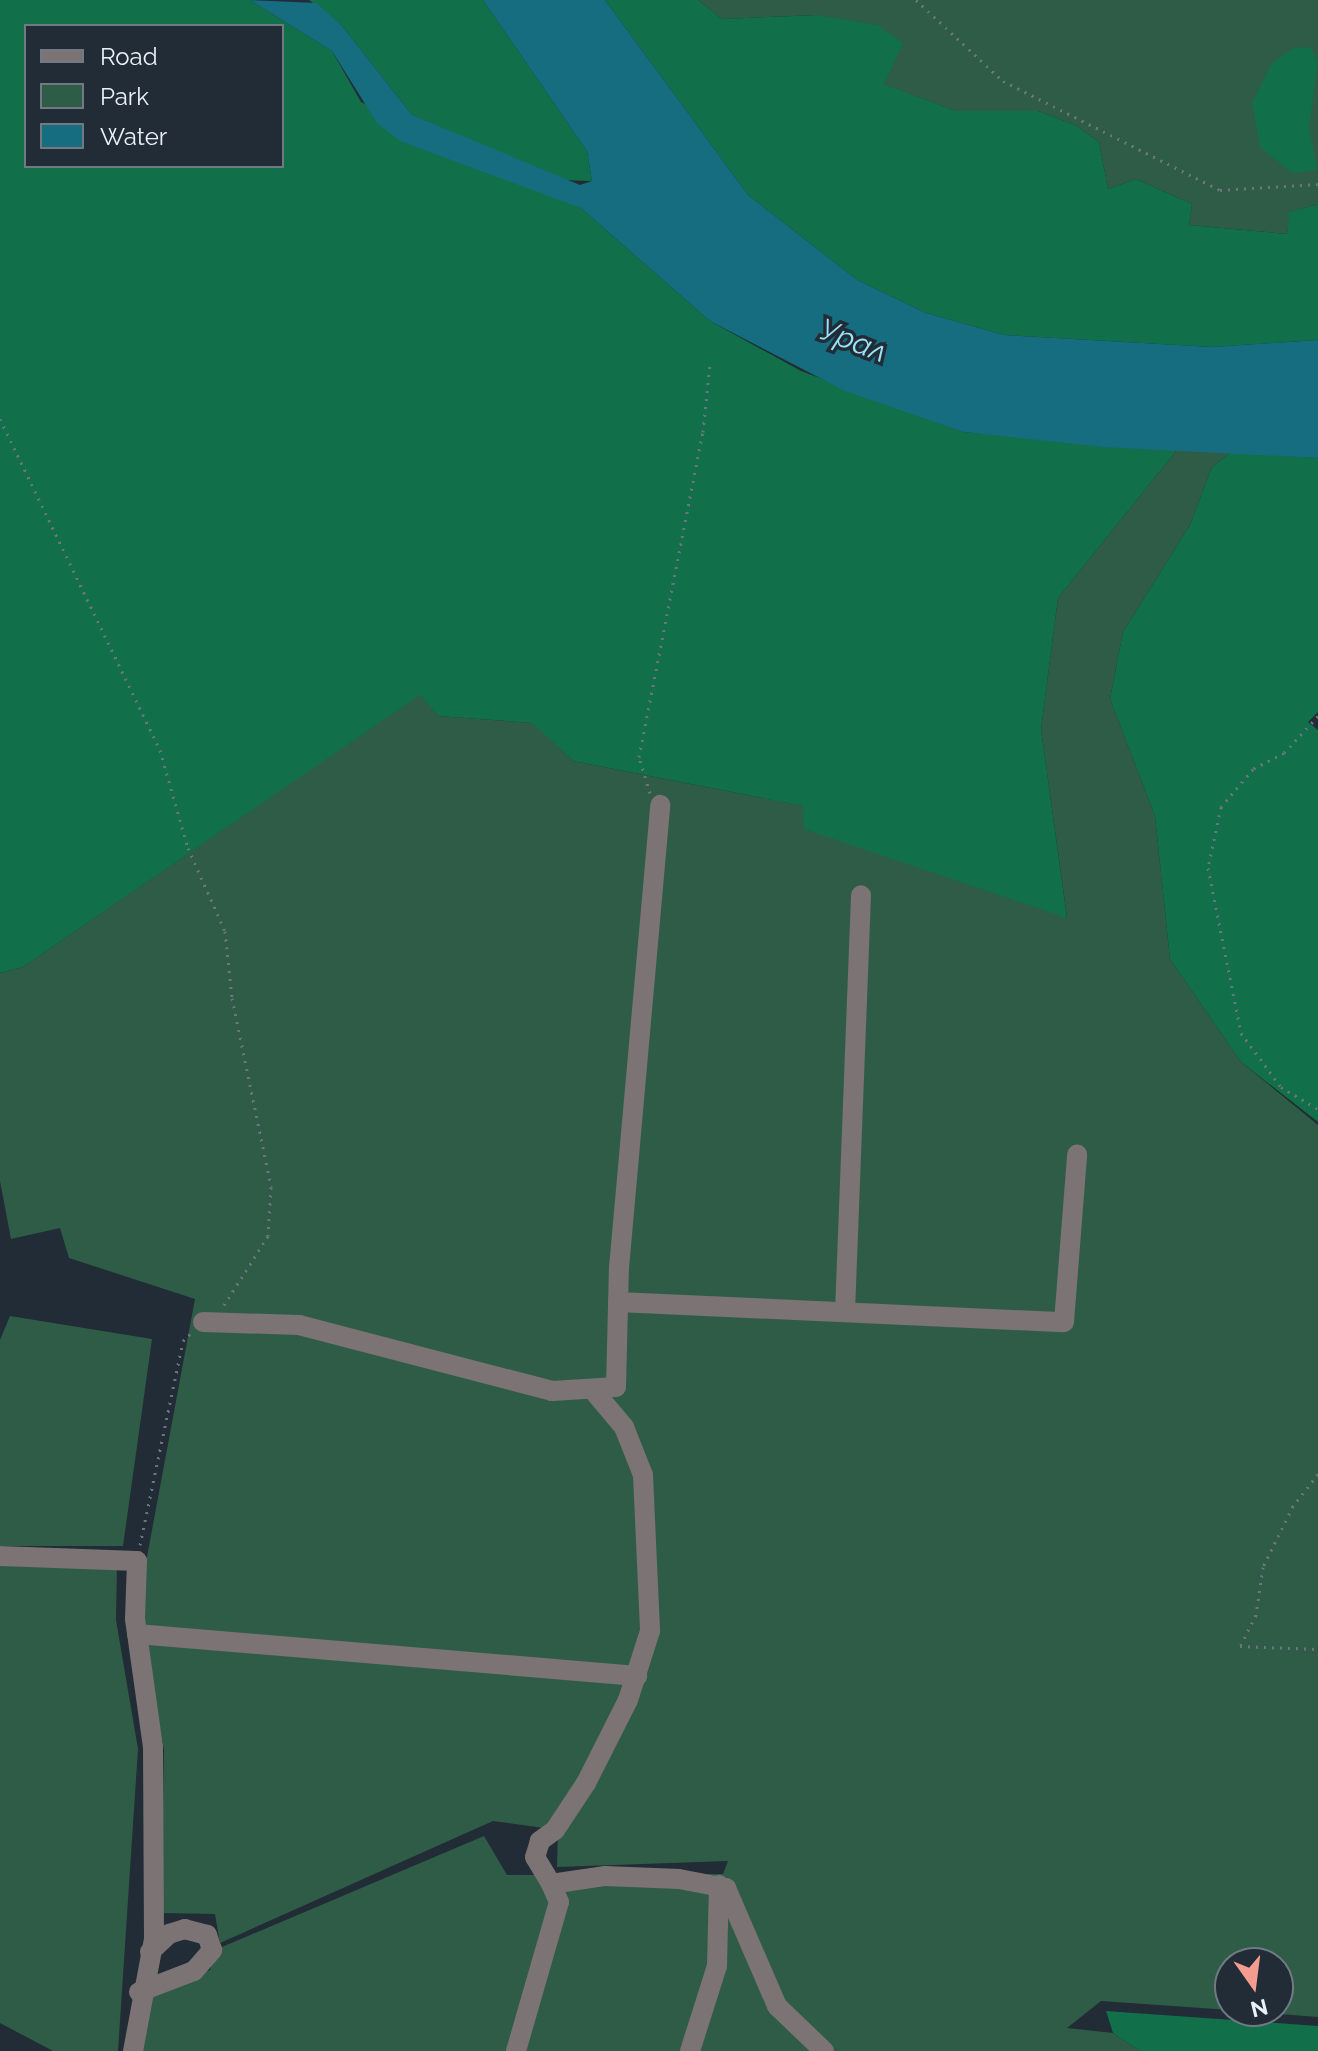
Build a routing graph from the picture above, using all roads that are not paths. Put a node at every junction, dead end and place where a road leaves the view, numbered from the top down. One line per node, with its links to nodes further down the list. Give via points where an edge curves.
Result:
1 (660, 805): 4 (street)
2 (861, 895): 5 (street)
3 (1077, 1155): 5 (street, via 1064,1322)
4 (618, 1302): 5 (street); 7 (street, via 616,1387)
5 (845, 1312)
6 (203, 1322): 7 (street, via 299,1325 552,1391)
7 (592, 1389): 10 (street, via 624,1427 643,1475 653,1604)
8 (0, 1556): 9 (street, via 137,1561)
9 (137, 1634): 10 (street); 13 (street, via 153,1747)
10 (637, 1676): 11 (street, via 586,1783 555,1830 540,1841 535,1857)
11 (551, 1884): 12 (street, via 605,1876); 16 (street, via 559,1902)
12 (719, 1885): 17 (street, via 717,1966); 18 (street, via 726,1888 777,2006)
13 (150, 1952): 14 (street); 14 (street, via 169,1934 185,1929 207,1935 212,1950 194,1971)
14 (139, 1992): 15 (street)
15 (133, 2051)
16 (516, 2051)
17 (690, 2051)
18 (824, 2051)

